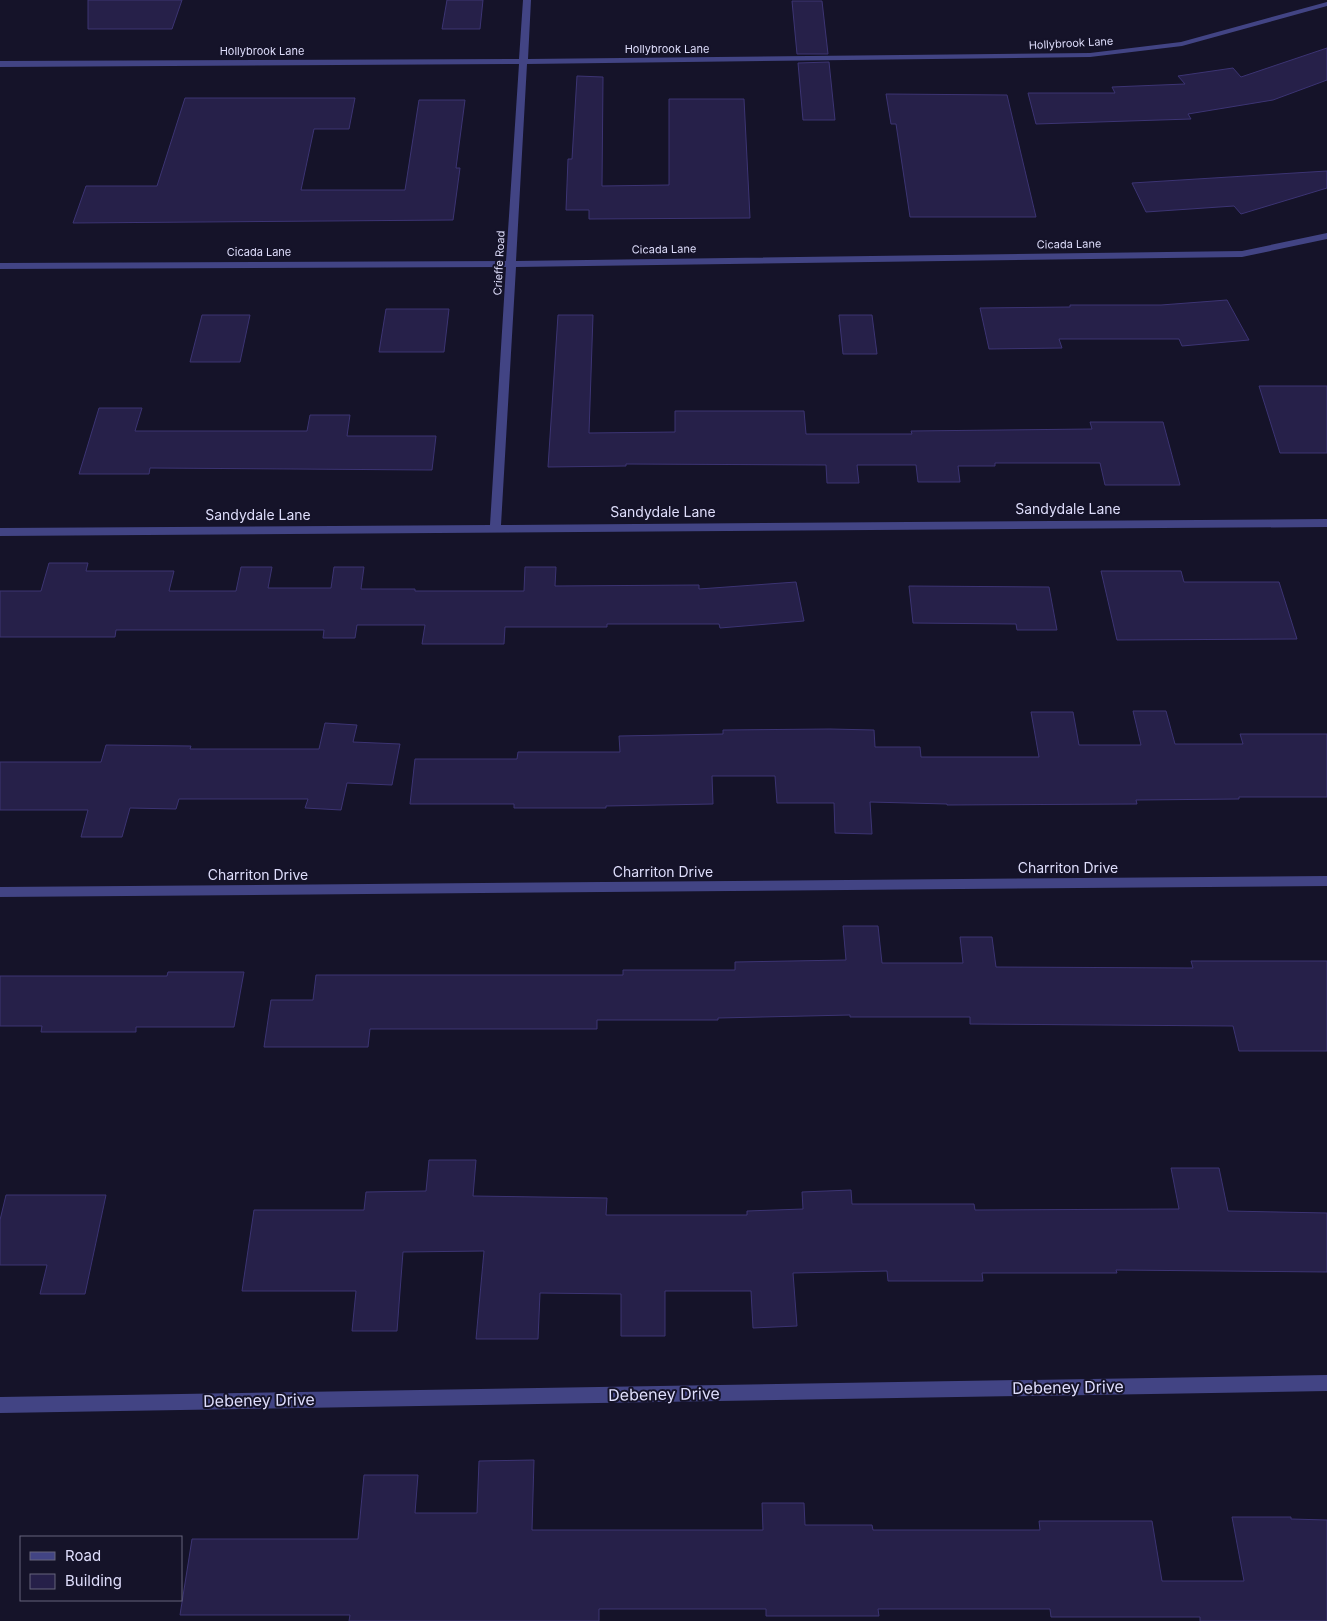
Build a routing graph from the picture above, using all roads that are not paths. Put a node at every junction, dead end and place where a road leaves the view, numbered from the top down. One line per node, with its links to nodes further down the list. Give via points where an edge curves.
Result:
1 (527, 0): 3 (street, Crieffe Road)
2 (1327, 4): 3 (street, Hollybrook Lane, via 1182,44 1090,56)
3 (523, 60): 4 (street, Hollybrook Lane); 6 (street, Crieffe Road)
4 (0, 64)
5 (1327, 236): 6 (street, Cicada Lane, via 1242,254)
6 (511, 264): 7 (street, Cicada Lane); 9 (street, Crieffe Road)
7 (0, 266)
8 (1327, 524): 9 (street, Sandydale Lane)
9 (495, 528): 10 (street, Sandydale Lane)
10 (0, 532)
11 (1327, 881): 12 (street, Charriton Drive)
12 (0, 892)
13 (1327, 1383): 14 (street, Debeney Drive)
14 (0, 1404)

